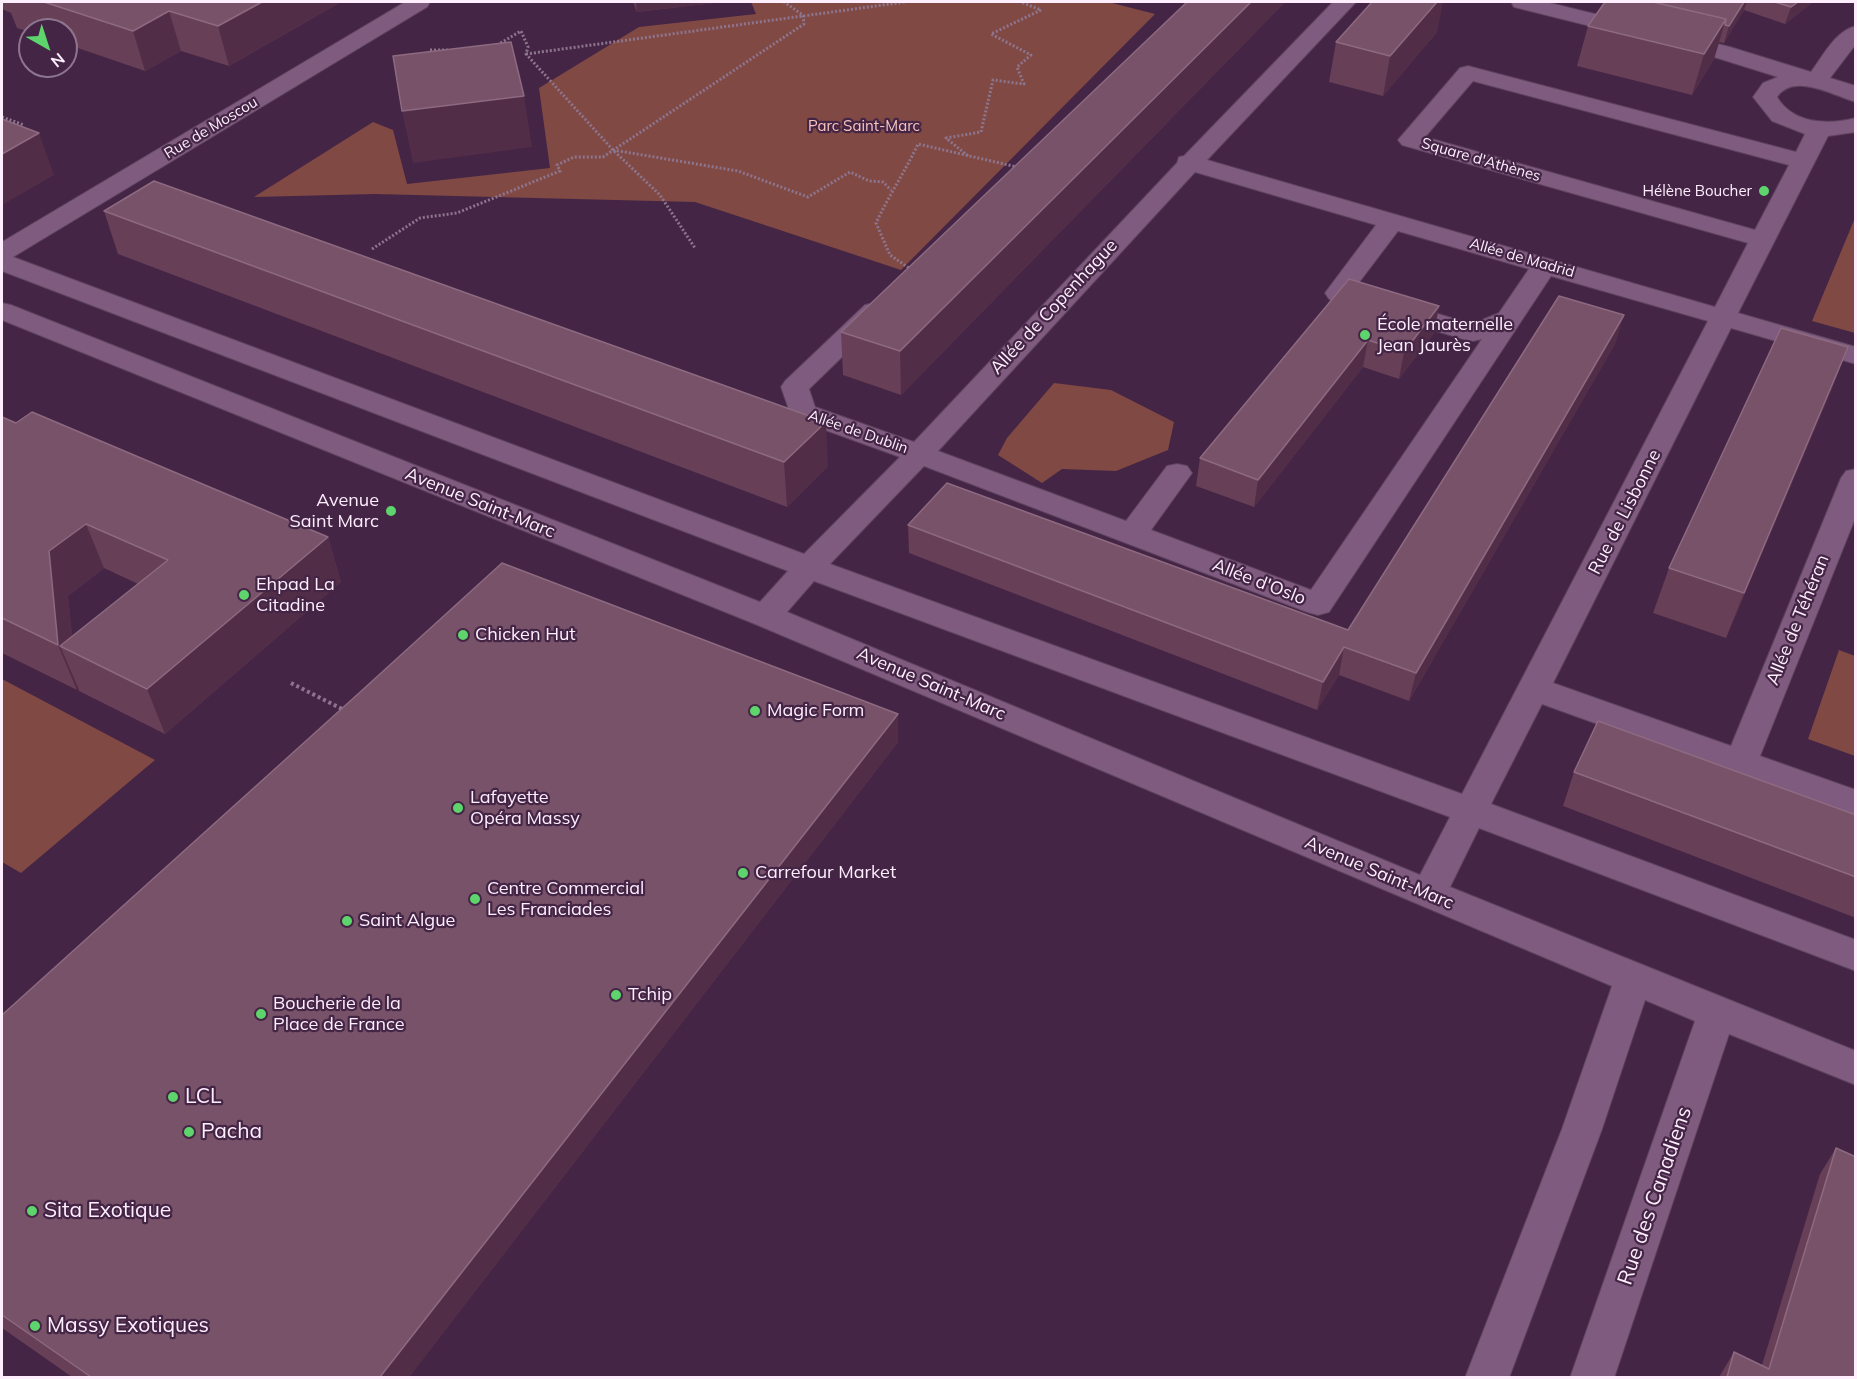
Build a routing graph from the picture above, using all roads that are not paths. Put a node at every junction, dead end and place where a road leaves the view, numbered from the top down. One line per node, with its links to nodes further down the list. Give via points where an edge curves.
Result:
1 (419, 2): 16 (street, Rue de Moscou)
2 (1345, 2): 13 (street, Allée de Copenhague)
3 (1524, 2): 5 (street)
4 (1856, 32): 6 (street)
5 (1722, 52): 6 (street); 7 (street)
6 (1816, 81): 7 (street, via 1786,82); 8 (street)
7 (1767, 90): 10 (street, via 1765,97 1776,113)
8 (1856, 95)
9 (1856, 125): 10 (street)
10 (1820, 128): 11 (street); 12 (street, Rue de Lisbonne)
11 (1856, 137)
12 (1803, 161): 15 (street, Rue de Lisbonne); 15 (street, Square d'Athènes, via 1468,73 1410,140)
13 (1188, 162): 14 (street, Allée de Madrid); 24 (street, Allée de Copenhague)
14 (1392, 220): 18 (street, Allée de Madrid); 22 (street, via 1338,293 1473,333)
15 (1764, 240): 21 (street, Rue de Lisbonne)
16 (2, 253)
17 (2, 262): 28 (street)
18 (1545, 265): 21 (street, Allée de Madrid); 22 (street, Allée d'Oslo)
19 (915, 272): 24 (street, Allée de Dublin, via 795,387 802,412)
20 (2, 311): 29 (street, Avenue Saint-Marc)
21 (1725, 317): 23 (street, Allée de Madrid); 30 (street, Rue de Lisbonne)
22 (1509, 318): 27 (street, Allée d'Oslo, via 1318,604)
23 (1856, 356)
24 (920, 454): 27 (street, Allée d'Oslo); 28 (street, Allée de Copenhague)
25 (1177, 473): 27 (street)
26 (1856, 478): 31 (street, Allée de Téhéran)
27 (1132, 534)
28 (810, 568): 29 (street, Allée de Copenhague); 33 (street)
29 (766, 616): 34 (street, Avenue Saint-Marc)
30 (1535, 689): 31 (street); 33 (street, Rue de Lisbonne)
31 (1741, 762): 32 (street)
32 (1856, 804)
33 (1472, 811): 34 (street, Rue de Lisbonne); 35 (street)
34 (1428, 894): 36 (street, Avenue Saint-Marc)
35 (1856, 956)
36 (1634, 979): 37 (street, Avenue Saint-Marc); 39 (street, via 1582,1129)
37 (1717, 1013): 38 (street, Avenue Saint-Marc); 40 (street, Rue des Canadiens)
38 (1856, 1069)
39 (1487, 1377)
40 (1592, 1377)

